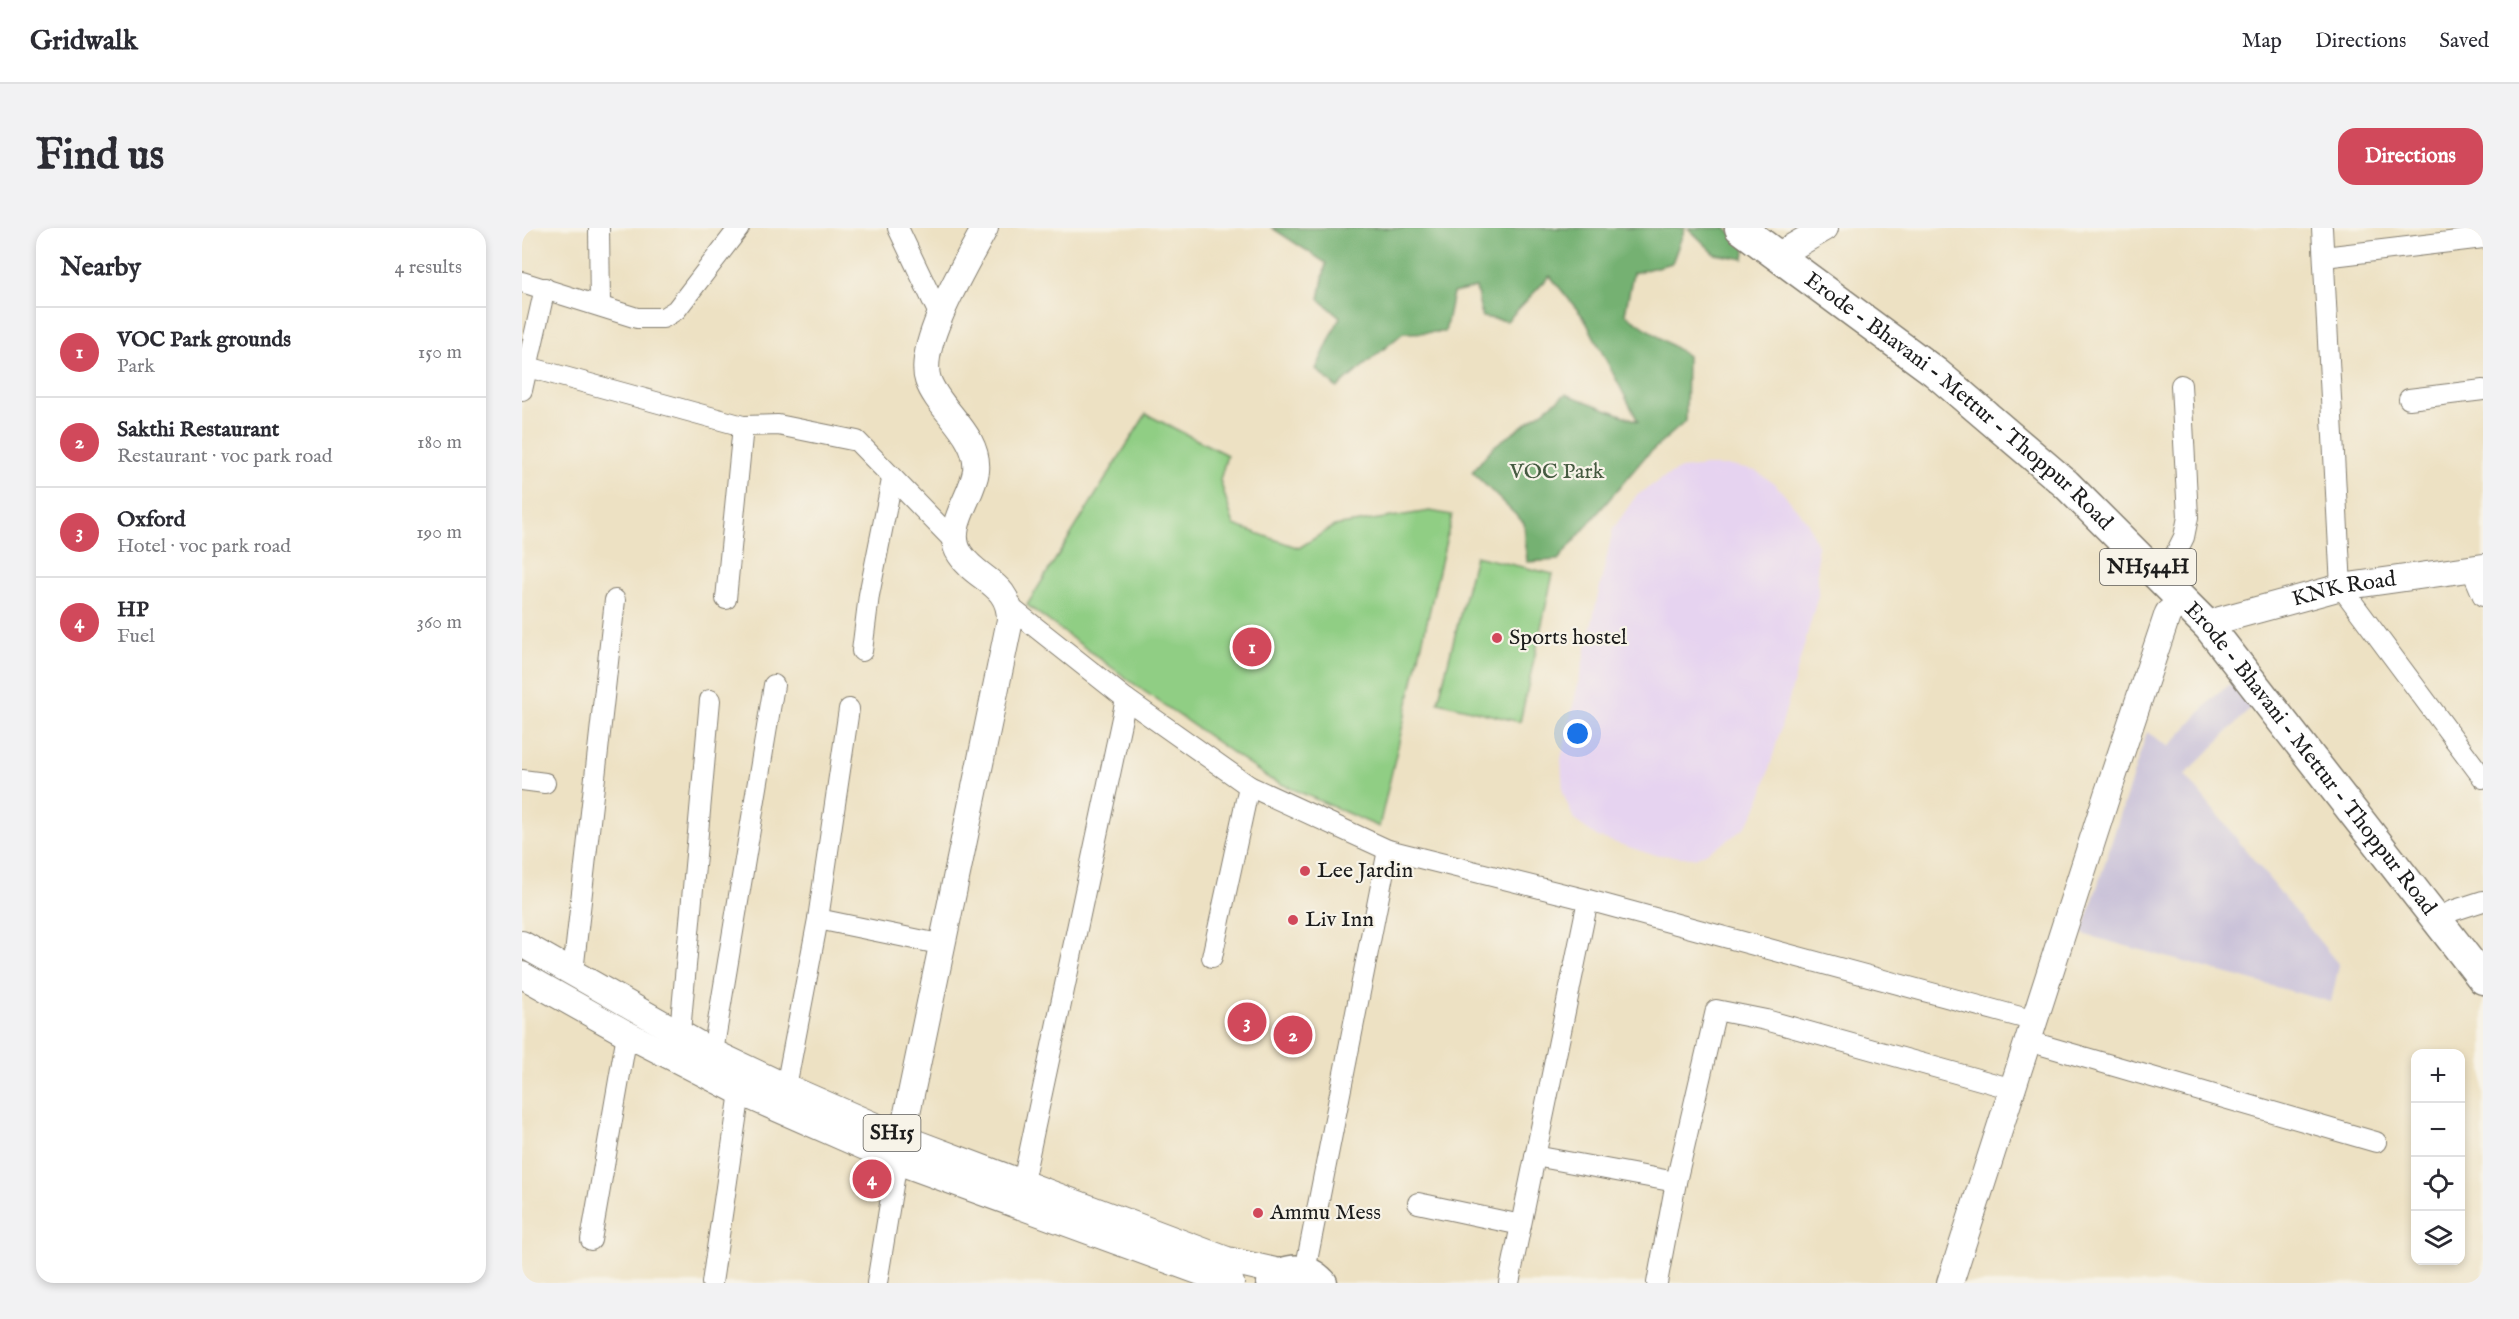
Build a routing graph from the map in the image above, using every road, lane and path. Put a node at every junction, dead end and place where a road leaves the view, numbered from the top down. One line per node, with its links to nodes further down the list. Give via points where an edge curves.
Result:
1 (599, 228): 14 (street)
2 (739, 228): 14 (street, via 676,310 663,318 637,318)
3 (898, 228): 15 (street)
4 (985, 228): 15 (main road)
5 (1740, 228): 10 (highway, Erode - Bhavani - Mettur - Thoppur Road / NH544H)
6 (1766, 228): 10 (highway, Erode - Bhavani - Mettur - Thoppur Road / NH544H)
7 (1825, 228): 10 (main road)
8 (2322, 228): 11 (street)
9 (2483, 238): 11 (street)
10 (1784, 251): 24 (highway, Erode - Bhavani - Mettur - Thoppur Road / NH544H, via 1942,363 2071,471); 30 (highway, Erode - Bhavani - Mettur - Thoppur Road / NH544H, via 2066,484)
11 (2324, 257): 26 (street)
12 (522, 282): 13 (street)
13 (545, 288): 14 (street); 16 (street)
14 (600, 305)
15 (940, 316): 23 (main road, via 927,355 928,380 971,442 976,471 957,522)
16 (528, 367): 18 (street); 21 (street)
17 (2181, 385): 24 (street, via 2188,517 2184,537)
18 (522, 390)
19 (2483, 390): 20 (street)
20 (2409, 399)
21 (743, 426): 22 (street, via 778,425 857,441); 28 (street)
22 (892, 480): 23 (street); 33 (street)
23 (956, 543): 31 (main road, via 960,554 1006,596)
24 (2169, 567): 32 (highway, Erode - Bhavani - Mettur - Thoppur Road / NH544H)
25 (2477, 567): 26 (main road, KNK Road); 27 (street)
26 (2341, 587): 32 (main road, KNK Road); 38 (street)
27 (2483, 596)
28 (726, 599)
29 (615, 600): 51 (street)
30 (2182, 602): 32 (highway, Erode - Bhavani - Mettur - Thoppur Road / NH544H); 54 (main road, via 2168,614)
31 (1010, 607): 35 (street); 48 (main road)
32 (2214, 624): 45 (highway, Erode - Bhavani - Mettur - Thoppur Road / NH544H)
33 (862, 651)
34 (774, 685): 57 (street)
35 (1126, 699): 41 (street); 64 (street)
36 (710, 700): 55 (street)
37 (849, 708): 46 (street)
38 (2483, 778)
39 (522, 780): 40 (street)
40 (545, 783)
41 (1249, 786): 42 (street); 50 (street)
42 (1388, 850): 43 (street); 69 (street)
43 (1588, 900): 54 (street); 63 (street)
44 (2483, 901): 45 (street)
45 (2445, 915): 49 (highway, Erode - Bhavani - Mettur - Thoppur Road / NH544H); 53 (highway, Erode - Bhavani - Mettur - Thoppur Road / NH544H)
46 (818, 919): 48 (street); 58 (street)
47 (522, 945): 51 (main road, SH15)
48 (944, 945): 62 (main road)
49 (2483, 953)
50 (1212, 957)
51 (573, 972): 55 (main road, SH15)
52 (522, 975): 56 (main road, SH15)
53 (2483, 979)
54 (2032, 1031): 59 (main road); 61 (street)
55 (680, 1032): 57 (main road, SH15)
56 (627, 1034): 57 (main road, SH15); 68 (street)
57 (711, 1064): 58 (main road, SH15); 60 (main road, SH15)
58 (786, 1087): 62 (main road, SH15)
59 (2013, 1089): 65 (street, via 1766,1020 1716,1010); 75 (main road)
60 (740, 1092): 62 (main road, SH15); 70 (street)
61 (2376, 1142)
62 (898, 1149): 64 (main road, SH15); 71 (street); 72 (main road, SH15)
63 (1535, 1156): 65 (street); 67 (street)
64 (1023, 1182): 69 (main road, SH15, via 1227,1260)
65 (1676, 1182): 74 (street)
66 (1418, 1203): 67 (street)
67 (1521, 1225): 73 (street)
68 (591, 1240)
69 (1305, 1279)
70 (712, 1283)
71 (877, 1283)
72 (1231, 1283)
73 (1509, 1283)
74 (1657, 1283)
75 (1950, 1283)

